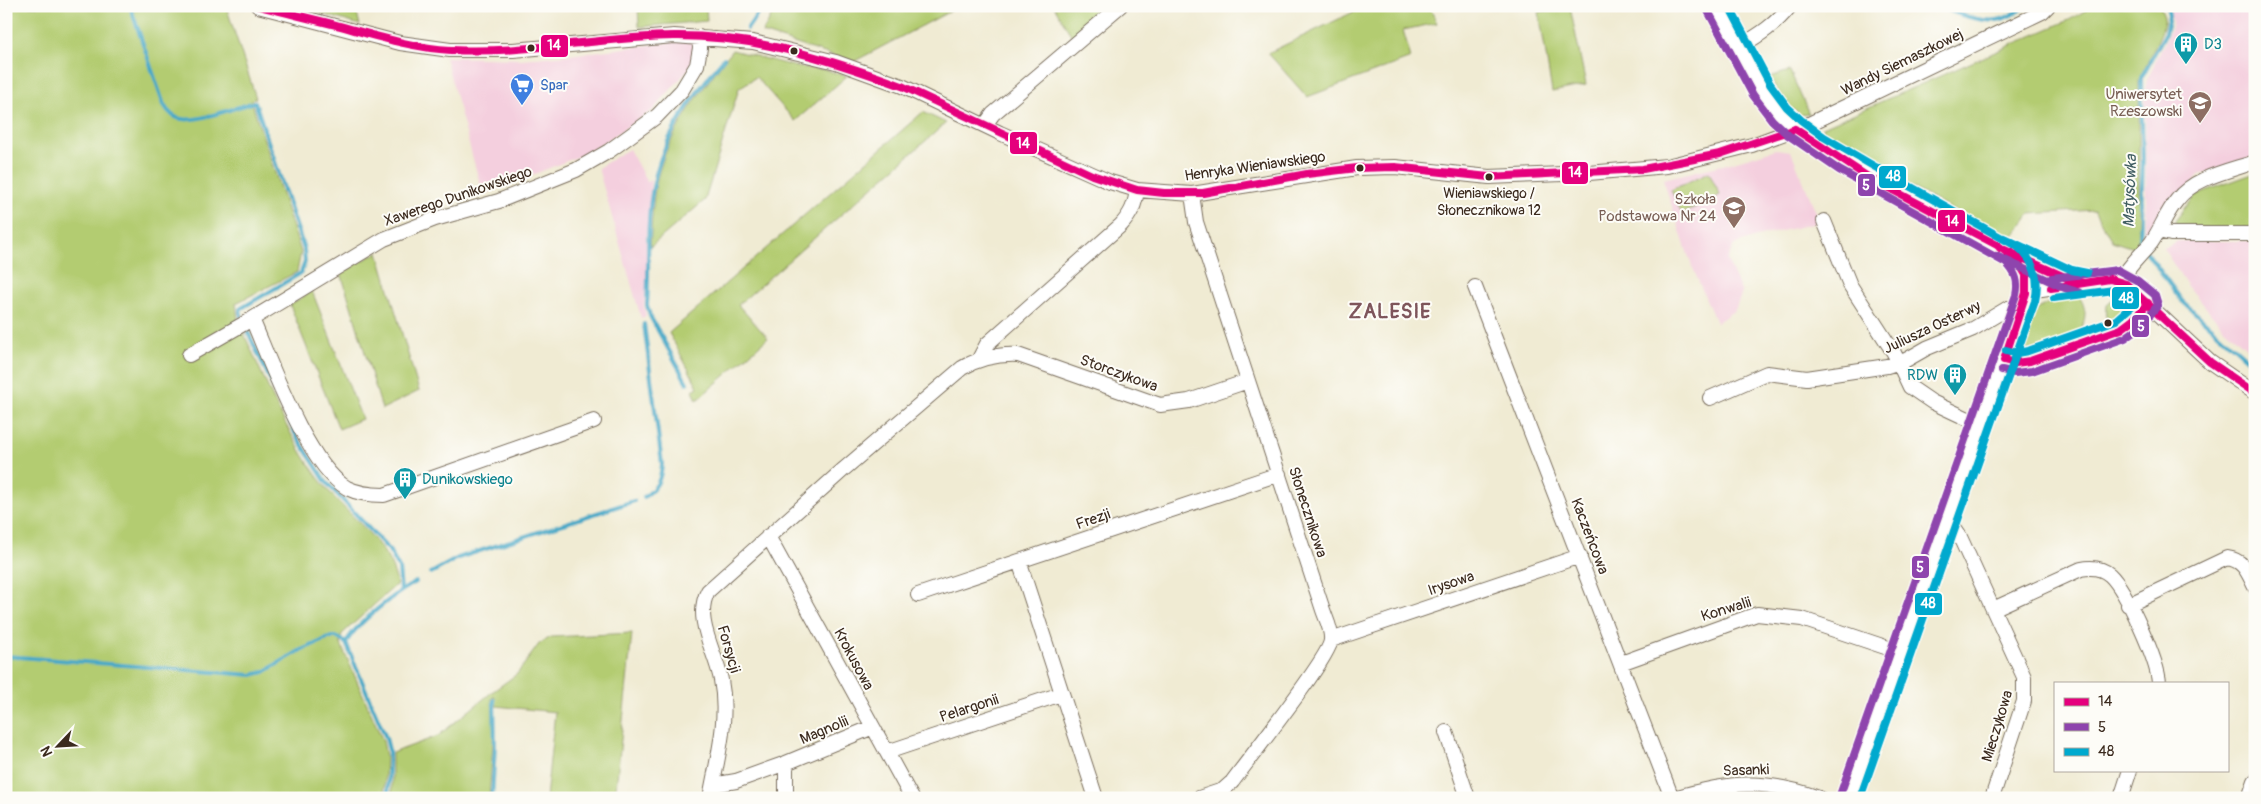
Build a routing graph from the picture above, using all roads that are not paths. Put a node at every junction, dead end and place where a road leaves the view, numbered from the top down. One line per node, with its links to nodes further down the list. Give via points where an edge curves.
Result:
1 (258, 6): 6 (street, Henryka Wieniawskiego, via 400,43 450,50 513,50 647,37)
2 (1120, 6): 8 (street, via 993,114)
3 (1717, 6): 7 (street)
4 (1790, 6): 7 (street, via 1764,32)
5 (2048, 6): 9 (street, Wandy Siemaszkowej, via 2042,12 1916,74)
6 (699, 37): 8 (street, Henryka Wieniawskiego, via 753,42 836,62 902,86); 22 (street, Xawerego Dunikowskiego, via 697,66 682,90 650,121 609,151 576,170 506,198 426,222 384,239)
7 (1740, 46): 9 (street, via 1773,106)
8 (985, 125): 11 (street, Henryka Wieniawskiego, via 1074,167)
9 (1795, 129): 12 (street, Henryka Wieniawskiego, via 1723,153 1643,169 1489,177 1395,167 1357,168); 16 (street, via 1815,144)
10 (2255, 162): 15 (street, via 2186,190 2165,216)
11 (1137, 190): 12 (street, Henryka Wieniawskiego); 24 (street, Storczykowa, via 1130,215 1121,225 986,344)
12 (1192, 194): 26 (street, Słonecznikowa, via 1196,222)
13 (1824, 221): 25 (street, via 1850,285)
14 (2255, 234): 15 (street)
15 (2155, 236): 17 (street)
16 (2012, 255): 18 (street); 20 (street, via 2026,273)
17 (2120, 282): 18 (street, via 2110,279); 27 (street, via 2132,289 2210,362)
18 (2084, 283): 20 (street)
19 (1475, 288): 34 (street, Kaczeńcowa)
20 (2028, 290): 21 (street)
21 (2022, 309): 25 (street, Juliusza Osterwy, via 2008,308); 30 (street)
22 (252, 319): 23 (street, Xawerego Dunikowskiego); 29 (street, via 304,435 335,479 357,492 384,495)
23 (189, 355)
24 (979, 359): 26 (street, Storczykowa, via 1008,354 1028,357 1160,405 1178,404); 33 (street, Storczykowa, via 962,368 924,399)
25 (1898, 363): 28 (street, Juliusza Osterwy, via 1819,378 1767,373); 30 (street, via 1917,394)
26 (1248, 381): 31 (street, Słonecznikowa)
27 (2255, 393)
28 (1710, 398)
29 (594, 422)
30 (1981, 425): 32 (street)
31 (1279, 474): 35 (street, Frezji); 40 (street, Słonecznikowa)
32 (1947, 522): 39 (street, Mieczykowa, via 1960,537); 41 (street)
33 (768, 536): 45 (street, Krokusowa); 51 (street, Forsycji, via 716,583 704,599 702,608 721,679 725,711)
34 (1580, 556): 40 (street, Irysowa); 42 (street, Kaczeńcowa)
35 (1019, 561): 37 (street, Frezji); 44 (street)
36 (2255, 586): 38 (street, via 2242,563 2227,558)
37 (918, 594)
38 (2128, 605): 39 (street, via 2110,575 2090,567); 43 (street, via 2156,662)
39 (1993, 609): 61 (street, Mieczykowa, via 2021,666 2026,688)
40 (1331, 640): 52 (street, via 1310,676)
41 (1900, 652): 42 (street, Konwalii, via 1794,617 1757,614); 60 (street)
42 (1621, 663): 58 (street, Kaczeńcowa)
43 (2158, 682)
44 (1062, 694): 47 (street, Pelargonii); 55 (street)
45 (873, 727): 47 (street, Krokusowa); 48 (street, Magnolii)
46 (1446, 732): 57 (street)
47 (886, 752): 54 (street, Krokusowa)
48 (786, 763): 51 (street, Magnolii); 53 (street)
49 (2129, 772): 62 (street)
50 (2255, 781): 63 (street)
51 (712, 792)
52 (1225, 794): 56 (street)
53 (786, 798)
54 (912, 798)
55 (1096, 798)
56 (1200, 798)
57 (1468, 798)
58 (1673, 798): 59 (street, Sasanki, via 1758,783 1787,787)
59 (1819, 798)
60 (1849, 798)
61 (1992, 798)
62 (2121, 798)
63 (2249, 798)

